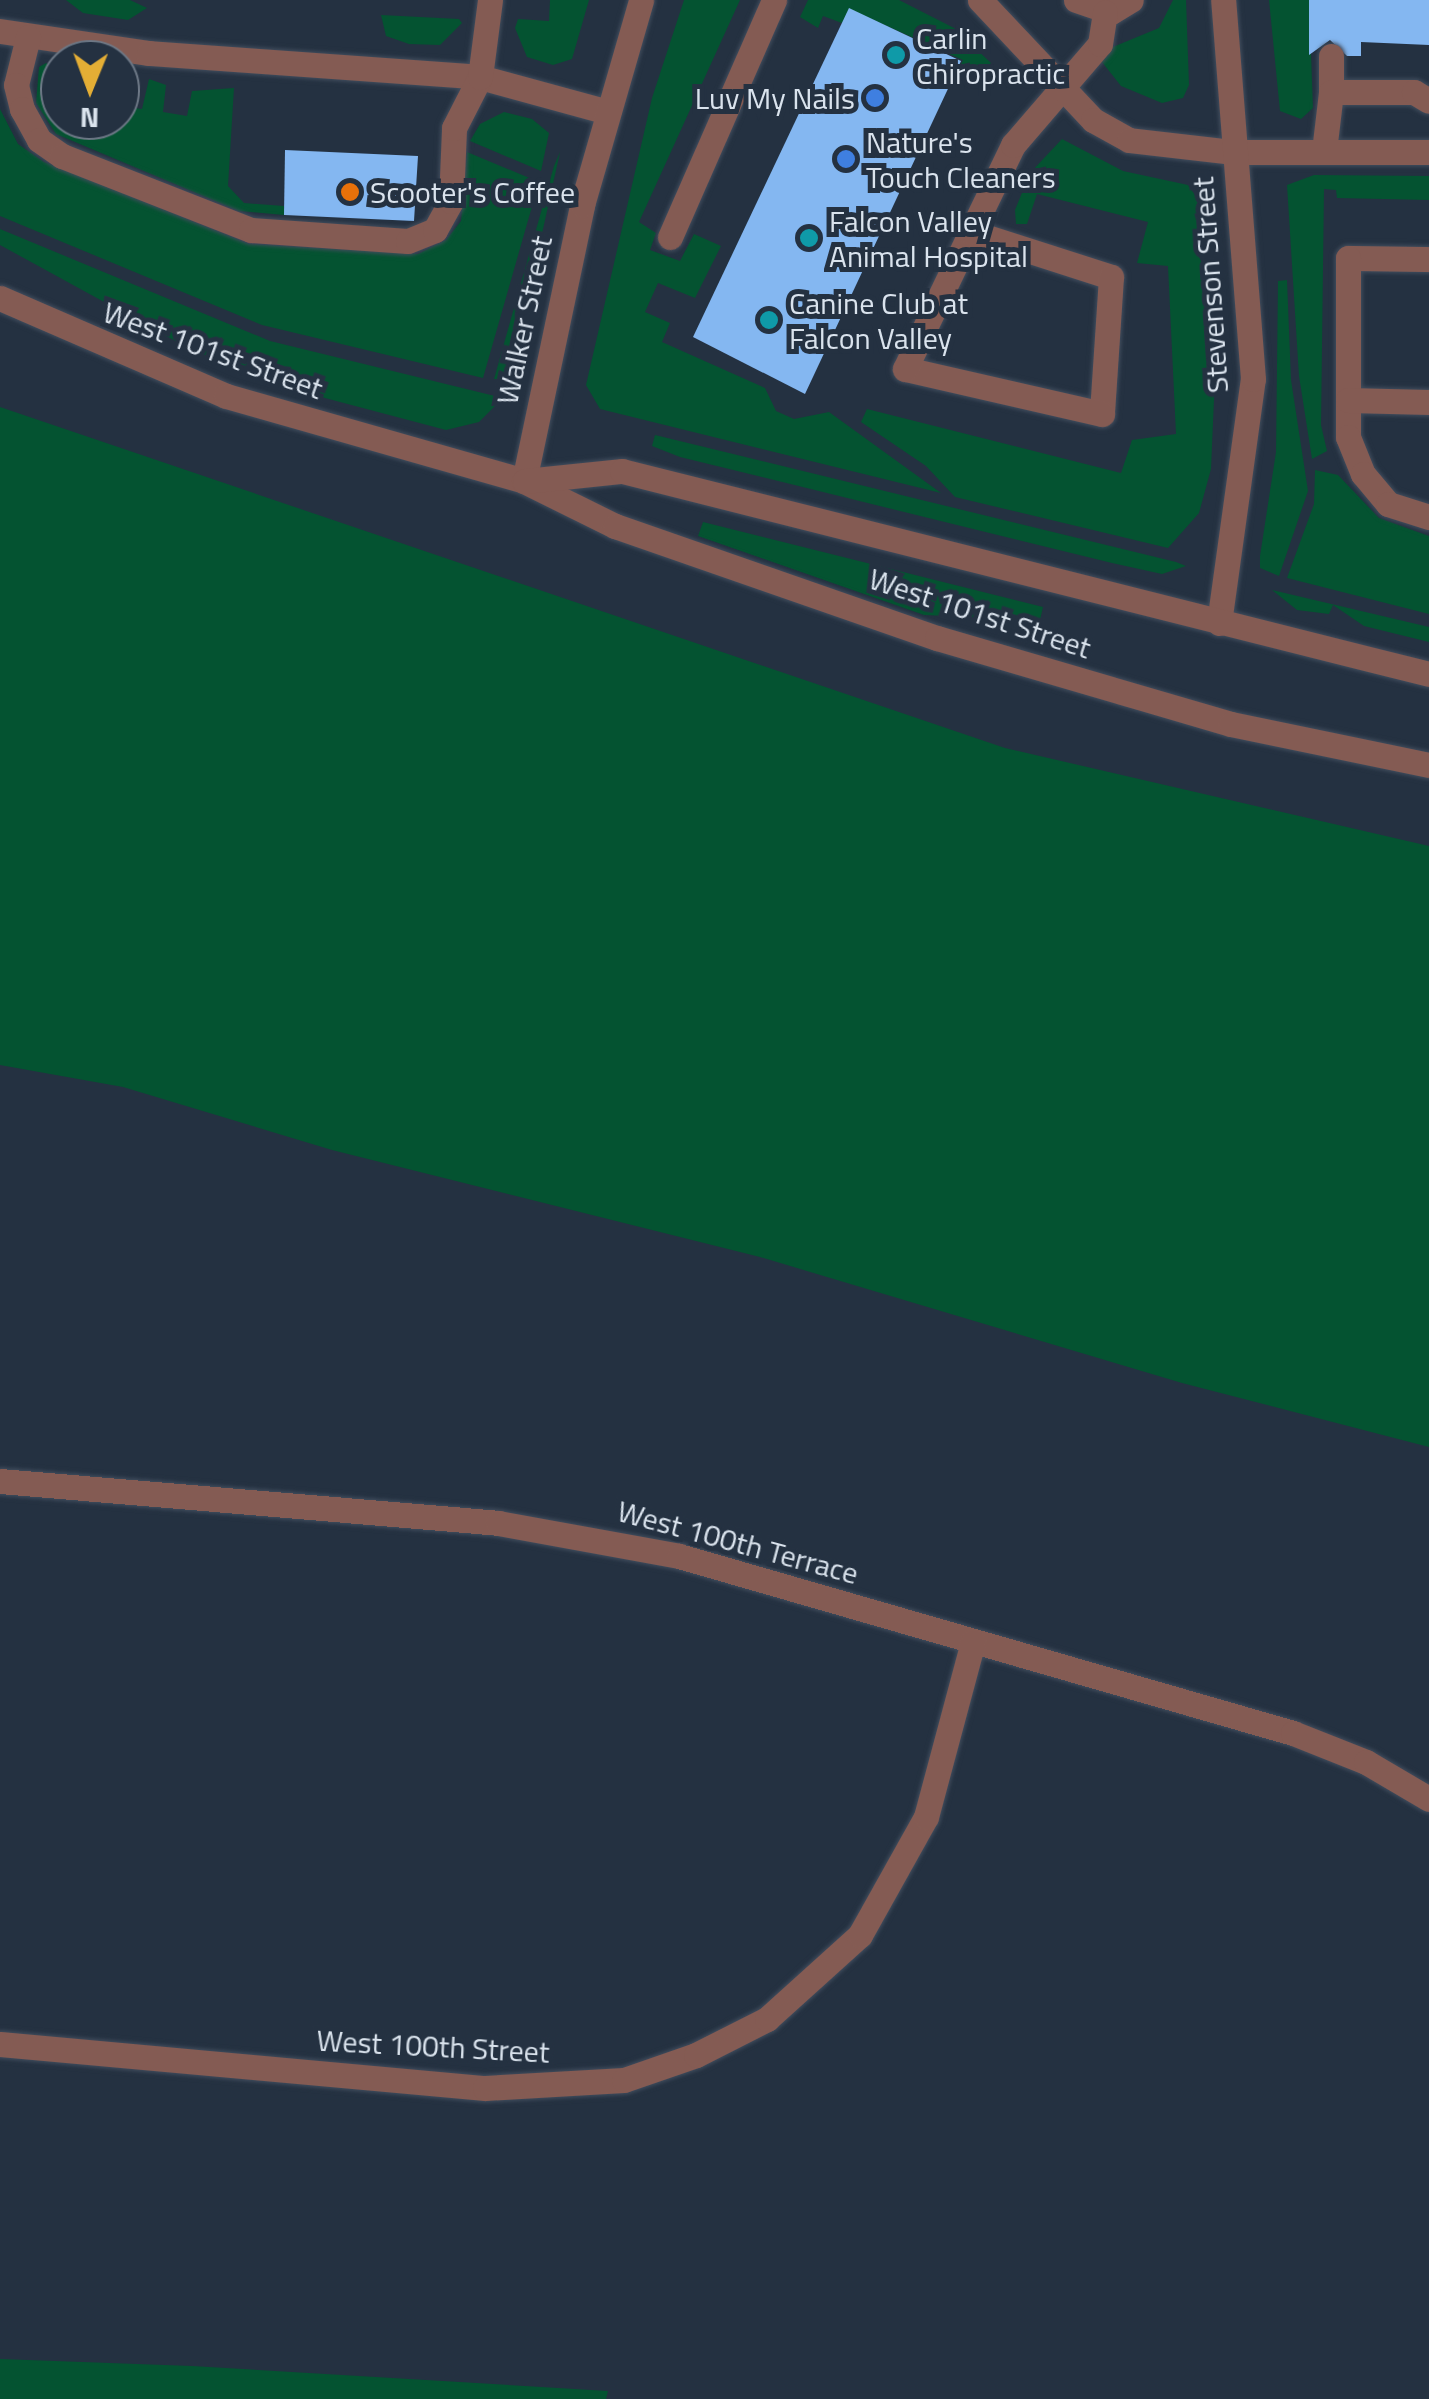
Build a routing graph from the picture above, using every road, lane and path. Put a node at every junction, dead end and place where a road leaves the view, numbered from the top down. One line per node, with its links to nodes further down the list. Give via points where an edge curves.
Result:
1 (490, 0): 12 (street)
2 (640, 0): 16 (street, Walker Street)
3 (774, 0): 21 (street)
4 (980, 0): 13 (street)
5 (1076, 0): 8 (street)
6 (1131, 0): 8 (street)
7 (1223, 0): 18 (street, Stevenson Street)
8 (1104, 12): 13 (street, via 1100,44)
9 (0, 31): 10 (street)
10 (28, 38): 12 (street); 12 (street, via 16,85 28,127 39,140 62,156 251,230 408,241 435,230 451,201 454,128)
11 (1331, 56): 14 (street)
12 (480, 77): 16 (street)
13 (1062, 88): 18 (street, via 1092,120 1129,140); 20 (street, via 1013,145)
14 (1331, 92): 15 (street, via 1414,92); 17 (street)
15 (1429, 101)
16 (608, 112): 26 (street, Walker Street)
17 (1324, 151): 18 (street); 19 (street)
18 (1232, 152): 28 (street, Stevenson Street, via 1254,379)
19 (1429, 152)
20 (971, 232): 20 (street, via 905,370 1102,414 1111,277)
21 (670, 237)
22 (1429, 259): 24 (street, via 1348,258)
23 (0, 298): 26 (street, West 101st Street, via 226,396)
24 (1348, 400): 25 (street); 27 (street, via 1348,437 1363,474 1388,504)
25 (1429, 402)
26 (524, 481): 28 (street, West 101st Street, via 622,471); 30 (street, West 101st Street, via 615,526 937,638 1231,724)
27 (1429, 511)
28 (1219, 623): 29 (street, West 101st Street)
29 (1429, 674)
30 (1429, 765)
31 (0, 1481): 32 (street, West 100th Terrace, via 498,1523 595,1538)
32 (974, 1641): 33 (street, West 100th Terrace, via 1293,1733 1366,1762); 34 (street, West 100th Street, via 926,1817 860,1935 767,2019 696,2055 624,2080 485,2088)
33 (1429, 1799)
34 (0, 2044)

